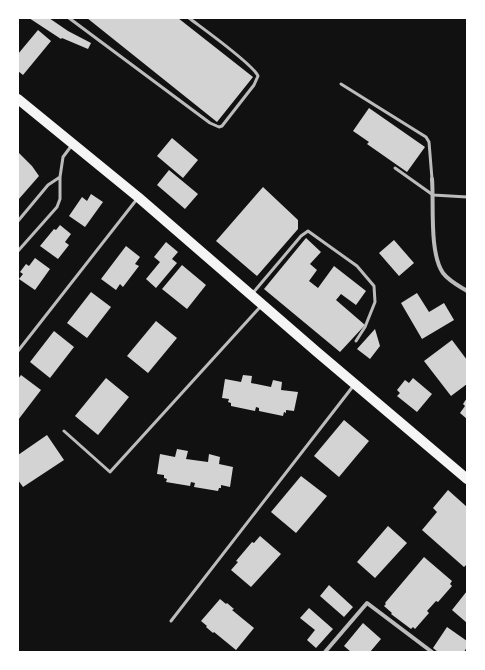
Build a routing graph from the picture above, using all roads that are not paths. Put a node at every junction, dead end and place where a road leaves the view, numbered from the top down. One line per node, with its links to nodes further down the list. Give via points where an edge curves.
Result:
1 (69, 18): 2 (lane, via 214,126 219,127 254,85 258,76 244,61)
2 (189, 18)
3 (341, 84): 8 (lane, via 426,137 429,142)
4 (21, 104): 5 (main road)
5 (73, 143): 7 (lane, via 63,157); 11 (main road)
6 (396, 168): 9 (lane)
7 (60, 177): 12 (lane, via 48,185); 13 (lane, via 60,199 57,207)
8 (432, 179): 9 (street)
9 (433, 195): 10 (lane); 14 (street, via 436,258 447,278)
10 (467, 196)
11 (138, 198): 15 (main road); 18 (lane)
12 (18, 221)
13 (18, 251)
14 (467, 292)
15 (251, 295): 16 (main road); 17 (lane, via 308,231 357,266 374,286 375,302)
16 (262, 305): 19 (main road); 20 (lane, via 110,472)
17 (356, 341)
18 (18, 351)
19 (355, 384): 21 (main road); 22 (lane)
20 (64, 431)
21 (467, 479)
22 (171, 621)
23 (326, 652): 24 (street, via 367,603)
24 (432, 652)

